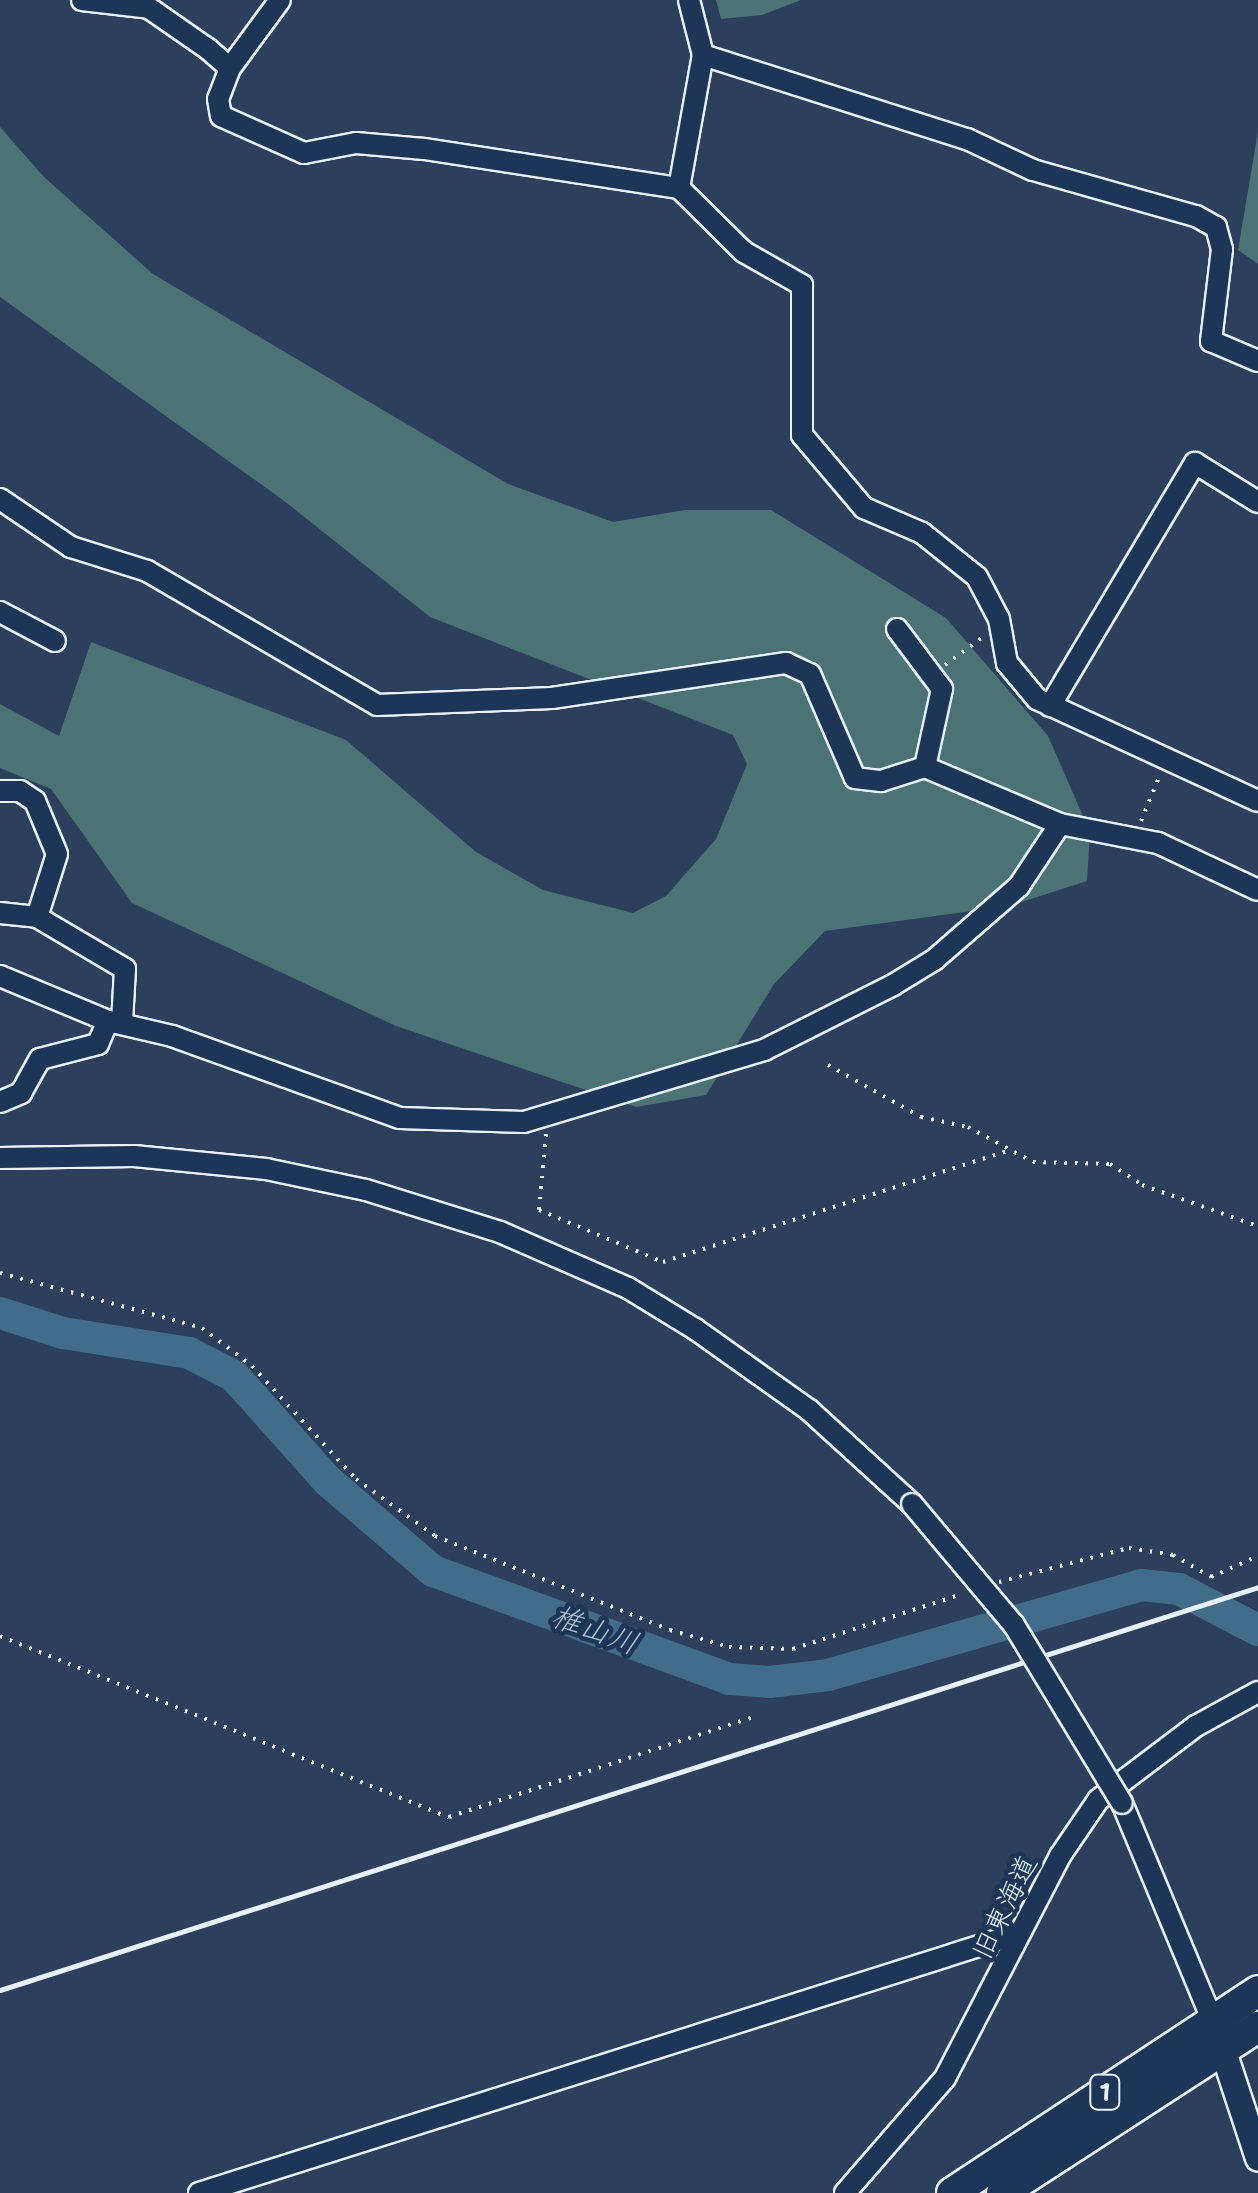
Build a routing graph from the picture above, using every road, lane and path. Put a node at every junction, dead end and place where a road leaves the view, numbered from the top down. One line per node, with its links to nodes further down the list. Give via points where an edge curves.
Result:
1 (82, 0): 4 (street)
2 (280, 0): 6 (street)
3 (688, 0): 5 (street)
4 (139, 4): 6 (street)
5 (703, 55): 7 (street); 8 (street, via 1216,227 1222,249 1211,342)
6 (230, 68): 7 (street, via 218,98 221,116 304,153 356,144 424,149)
7 (678, 188): 14 (street, via 744,252 802,284 802,435 864,508 922,532 977,578 999,619)
8 (1258, 361)
9 (0, 499): 18 (street, via 71,546 147,571 377,705 552,698 786,663 810,674 854,778 881,781)
10 (1258, 502): 16 (street, via 1195,463)
11 (0, 612): 13 (street)
12 (897, 629): 15 (street)
13 (55, 642)
14 (1007, 663): 15 (path, via 996,665 984,636); 16 (street)
15 (935, 678): 18 (street, via 943,695)
16 (1050, 706): 17 (street)
17 (1151, 752): 20 (street); 22 (path, via 1164,770 1149,790)
18 (925, 767): 21 (street)
19 (0, 791): 25 (street, via 20,791 34,801 57,854)
20 (1258, 801)
21 (1060, 824): 22 (street); 30 (street, via 1018,886 934,960 893,985 764,1050)
22 (1138, 836): 23 (street)
23 (1258, 890)
24 (0, 913): 25 (street)
25 (37, 916): 27 (street, via 125,969)
26 (0, 976): 27 (street)
27 (115, 1022): 29 (street, via 98,1044 40,1059 21,1093); 30 (street, via 414,1121 524,1122)
28 (828, 1064): 31 (path, via 921,1117 968,1127)
29 (0, 1102)
30 (544, 1114): 31 (path, via 539,1210 663,1262)
31 (1006, 1151): 33 (path, via 1033,1162 1110,1164 1142,1185)
32 (0, 1158): 43 (street, bridge, via 134,1156 266,1169 366,1190 500,1232 628,1288 719,1345 809,1410 912,1504 1050,1676 1122,1802)
33 (1258, 1226)
34 (0, 1273): 37 (path, via 202,1328 252,1366 356,1479 436,1536 704,1642 793,1648)
35 (1258, 1556): 36 (path, via 1211,1576 1172,1555 1129,1548)
36 (990, 1585)
37 (974, 1590)
38 (0, 1636): 40 (path, via 449,1817)
39 (1258, 1692): 41 (street, 旧東海道, via 1196,1726 1098,1800)
40 (757, 1716)
41 (1020, 1933): 47 (street); 48 (street, 旧東海道, via 936,2092)
42 (1258, 1991): 43 (highway, 1)
43 (1212, 2022): 45 (main road); 49 (highway, 1)
44 (1258, 2028): 45 (highway, 1)
45 (1223, 2051): 46 (main road); 50 (highway, 1)
46 (1258, 2158)
47 (200, 2193)
48 (845, 2193)
49 (952, 2193)
50 (1002, 2193)

